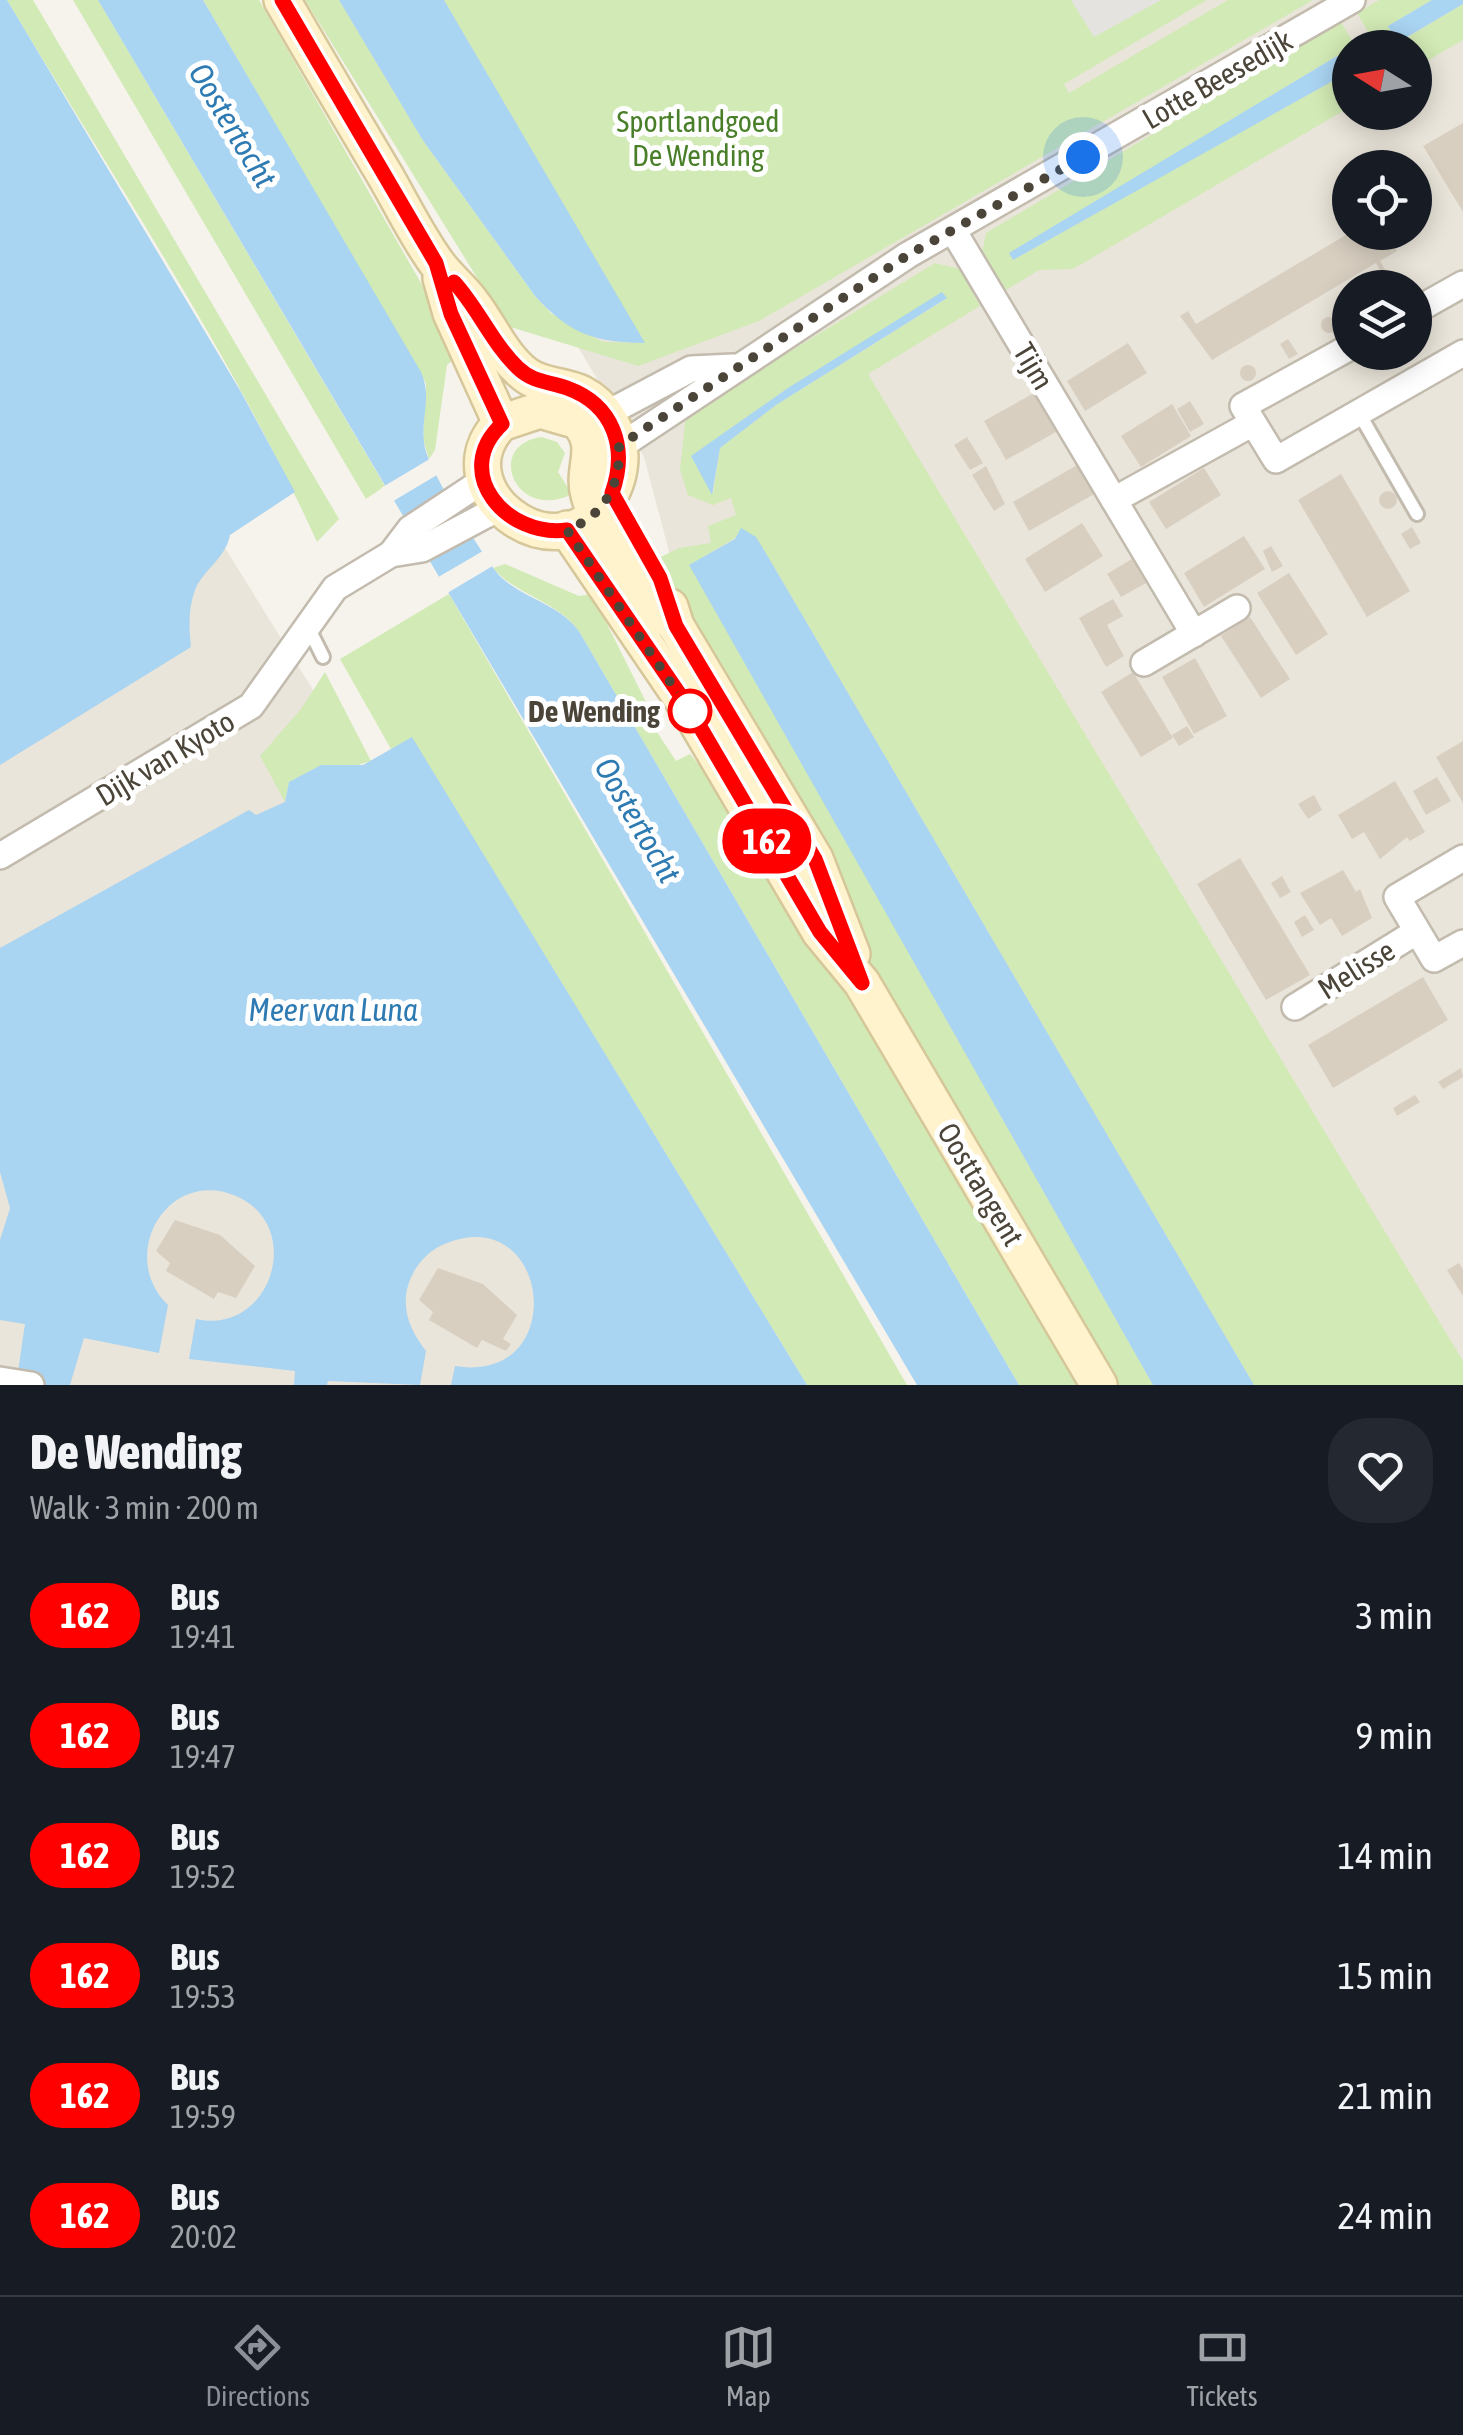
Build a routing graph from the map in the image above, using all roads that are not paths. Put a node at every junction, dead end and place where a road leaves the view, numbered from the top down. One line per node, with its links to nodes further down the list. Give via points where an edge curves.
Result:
1 (282, 0): 4 (main road)
2 (1344, 2): 3 (street, Lotte Beesedijk)
3 (954, 232): 9 (street, Lotte Beesedijk); 15 (street, Tijm)
4 (436, 263): 11 (main road, via 515,365 538,383 586,396); 13 (main road, via 451,314)
5 (1463, 284): 6 (street)
6 (1432, 301)
7 (1463, 353): 10 (street)
8 (1332, 357): 12 (street, via 1244,406)
9 (733, 367): 11 (street, Lotte Beesedijk, via 691,368); 14 (street, Lotte Beesedijk)
10 (1359, 413): 12 (street, via 1276,460); 18 (lane)
11 (592, 418): 13 (main road, via 540,410); 14 (main road); 17 (main road)
12 (1254, 423): 15 (street)
13 (502, 424): 16 (main road, via 485,451)
14 (619, 446): 17 (main road, via 620,462)
15 (1114, 500): 21 (street, Tijm)
16 (478, 502): 17 (main road, via 523,526); 20 (street, Dijk van Kyoto, via 335,588)
17 (592, 512): 28 (main road, Oosttangent, via 689,708 820,932); 28 (main road, Oosttangent, via 660,578 676,626 815,859)
18 (1417, 514)
19 (1237, 608): 21 (street)
20 (307, 624): 22 (lane); 24 (street, Dijk van Kyoto, via 251,706)
21 (1194, 634): 23 (street)
22 (323, 658)
23 (1144, 664)
24 (0, 856)
25 (1463, 858): 26 (street, Melisse, via 1396,897)
26 (1416, 932): 27 (street, Melisse, via 1434,960); 29 (street, Melisse)
27 (1463, 943)
28 (862, 983): 30 (main road, Oosttangent)
29 (1295, 1007)
30 (1099, 1385)

